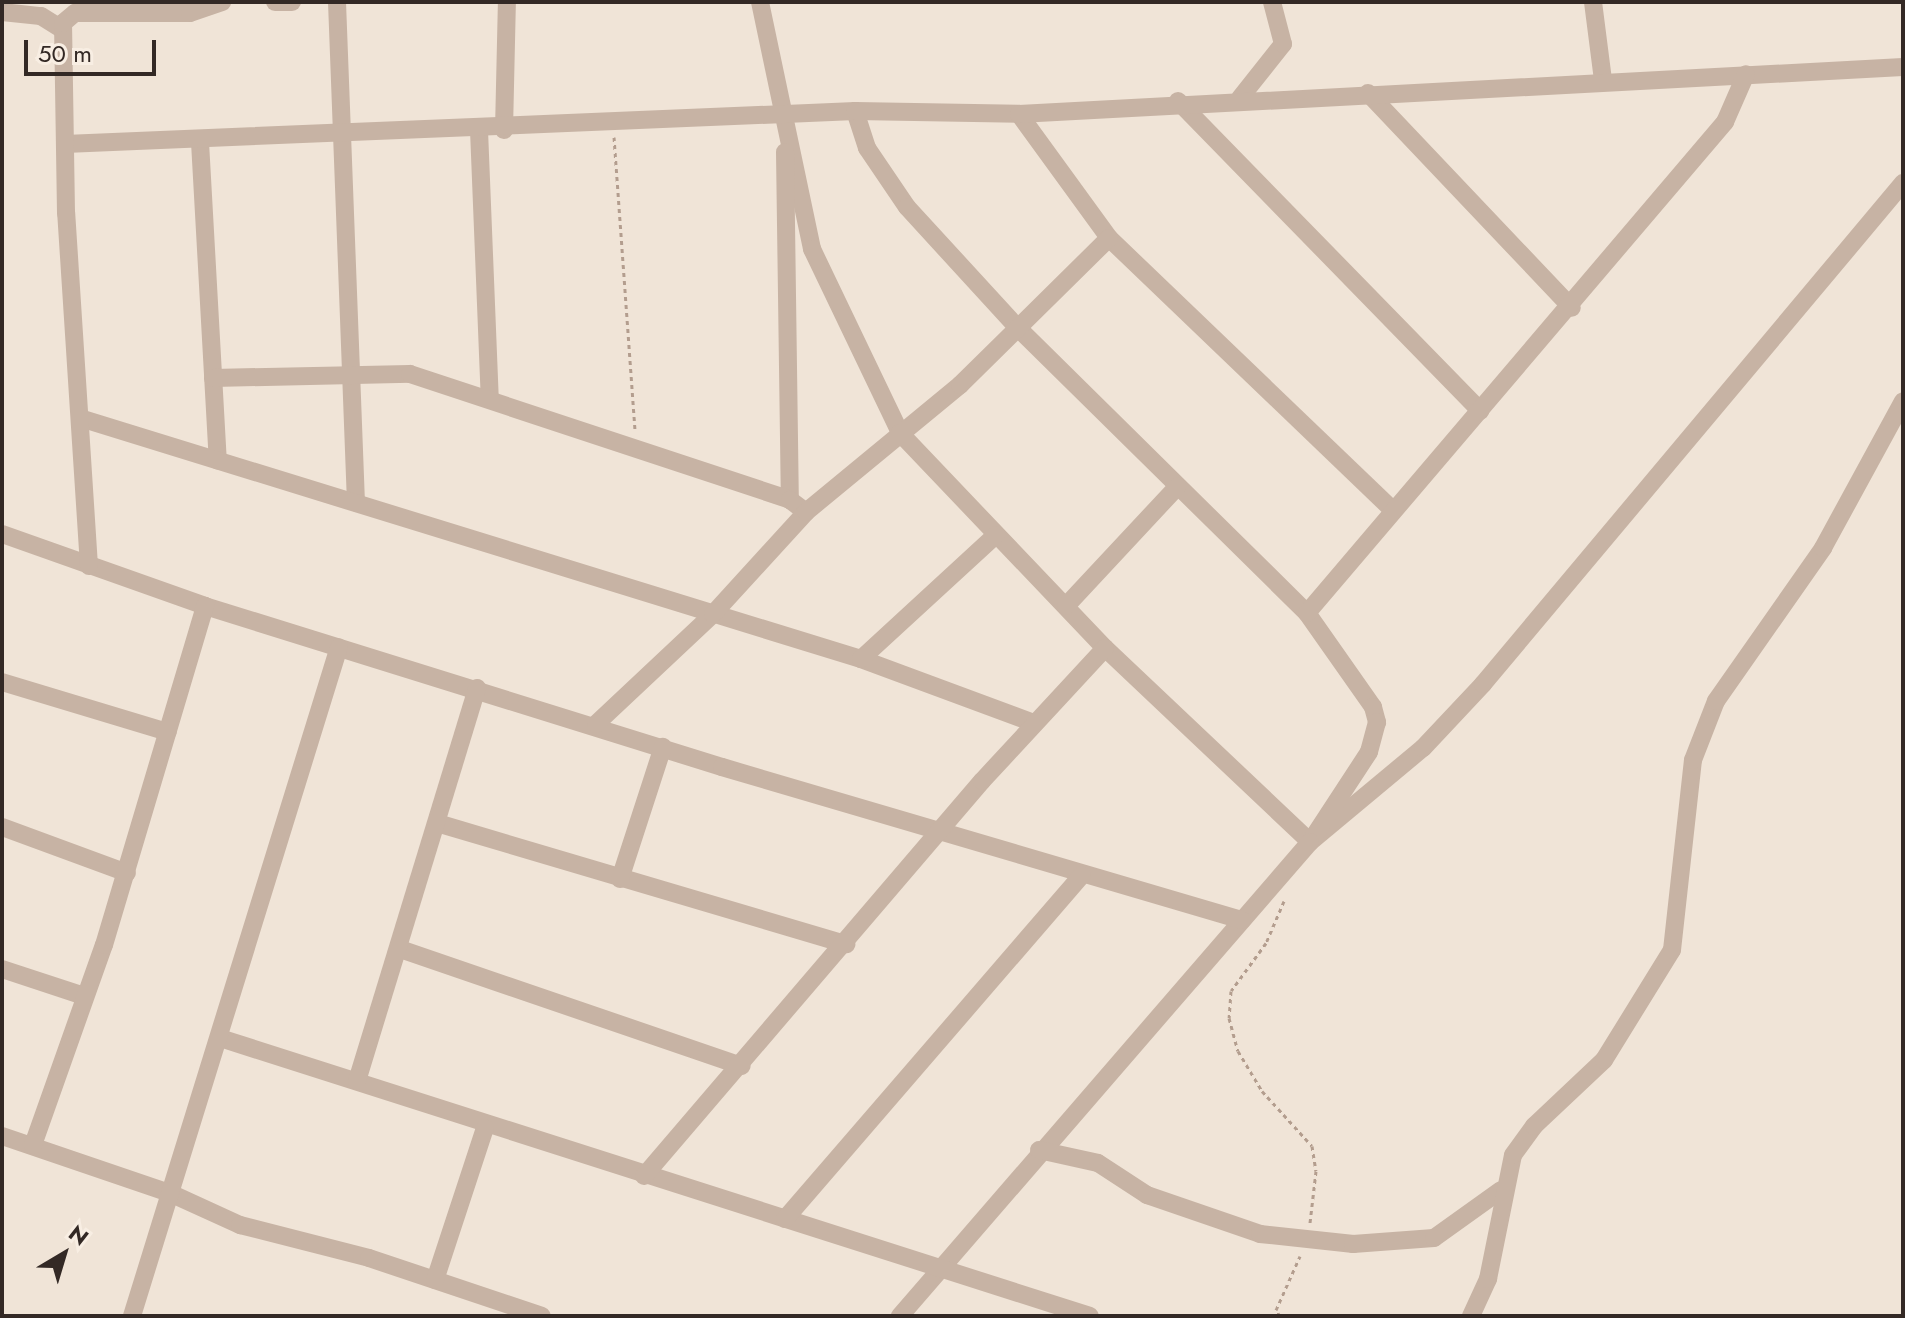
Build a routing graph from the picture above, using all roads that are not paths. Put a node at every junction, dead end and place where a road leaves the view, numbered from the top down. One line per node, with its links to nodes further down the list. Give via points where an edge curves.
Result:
1 (222, 2): 10 (street, via 190,13 75,13)
2 (275, 2): 3 (street)
3 (292, 2)
4 (337, 2): 22 (street)
5 (507, 2): 21 (street)
6 (760, 2): 18 (street)
7 (1272, 2): 15 (street, via 1283,44)
8 (1593, 2): 13 (street)
9 (2, 12): 10 (street, via 41,16)
10 (62, 29): 24 (street)
11 (1903, 67): 12 (street)
12 (1746, 74): 13 (street); 27 (street, via 1725,122)
13 (1603, 80): 14 (street)
14 (1368, 93): 15 (street); 27 (street)
15 (1240, 98): 16 (street)
16 (1178, 101): 19 (street); 33 (street)
17 (855, 111): 18 (street); 19 (street); 28 (street, via 867,148 907,207)
18 (786, 113): 21 (street); 35 (street, via 812,249); 38 (street)
19 (1019, 114): 26 (street)
20 (479, 130): 21 (street); 22 (street); 31 (street)
21 (504, 130)
22 (341, 137): 23 (street); 29 (street)
23 (200, 142): 24 (street); 30 (street)
24 (65, 144): 34 (street)
25 (1903, 183): 61 (street, via 1483,684 1423,748)
26 (1109, 238): 28 (street); 40 (street)
27 (1572, 308): 33 (street)
28 (1018, 328): 35 (street); 37 (street)
29 (356, 376): 30 (street); 31 (street, via 410,374); 39 (street)
30 (213, 378): 36 (street)
31 (490, 399): 38 (street)
32 (1903, 401): 78 (street, via 1823,548 1716,701 1704,728 1682,840 1672,950 1604,1060 1522,1140)
33 (1481, 411): 40 (street)
34 (80, 418): 36 (street); 44 (street)
35 (900, 433): 41 (street); 43 (street)
36 (218, 460): 39 (street)
37 (1177, 487): 46 (street); 47 (street)
38 (790, 500): 41 (street)
39 (356, 503): 48 (street)
40 (1393, 510): 47 (street)
41 (806, 512): 48 (street)
42 (2, 534): 44 (street)
43 (996, 535): 46 (street); 51 (street)
44 (89, 566): 45 (street)
45 (205, 606): 49 (street); 56 (street)
46 (1066, 606): 50 (street)
47 (1307, 613): 61 (street, via 1373,707 1377,722 1369,752)
48 (713, 614): 51 (street); 55 (street)
49 (339, 647): 53 (street); 70 (street)
50 (1105, 648): 54 (street); 61 (street)
51 (861, 659): 54 (street)
52 (2, 682): 56 (street)
53 (477, 688): 55 (street); 58 (street)
54 (1034, 723): 60 (street)
55 (596, 724): 57 (street)
56 (168, 732): 62 (street)
57 (663, 747): 60 (street); 64 (street)
58 (437, 823): 64 (street); 67 (street)
59 (2, 827): 62 (street)
60 (938, 832): 63 (street); 66 (street)
61 (1310, 842): 65 (street)
62 (127, 873): 69 (street)
63 (1082, 875): 65 (street); 80 (street)
64 (620, 879): 66 (street)
65 (1242, 920): 76 (street)
66 (846, 944): 71 (street)
67 (400, 949): 71 (street); 72 (street)
68 (2, 969): 69 (street)
69 (84, 996): 75 (street)
70 (220, 1038): 72 (street); 79 (street)
71 (741, 1066): 77 (street)
72 (357, 1081): 73 (street)
73 (485, 1128): 77 (street); 82 (street)
74 (2, 1136): 75 (street)
75 (33, 1145): 79 (street)
76 (1039, 1150): 78 (street, via 1098,1163 1147,1195 1260,1234 1407,1245 1458,1227); 81 (street)
77 (644, 1176): 80 (street)
78 (1501, 1190): 87 (street, via 1488,1279)
79 (172, 1194): 82 (street, via 240,1225); 83 (street)
80 (785, 1219): 81 (street)
81 (938, 1272): 85 (street); 86 (street)
82 (435, 1280): 84 (street)
83 (132, 1316)
84 (542, 1316)
85 (900, 1316)
86 (1090, 1316)
87 (1471, 1316)

